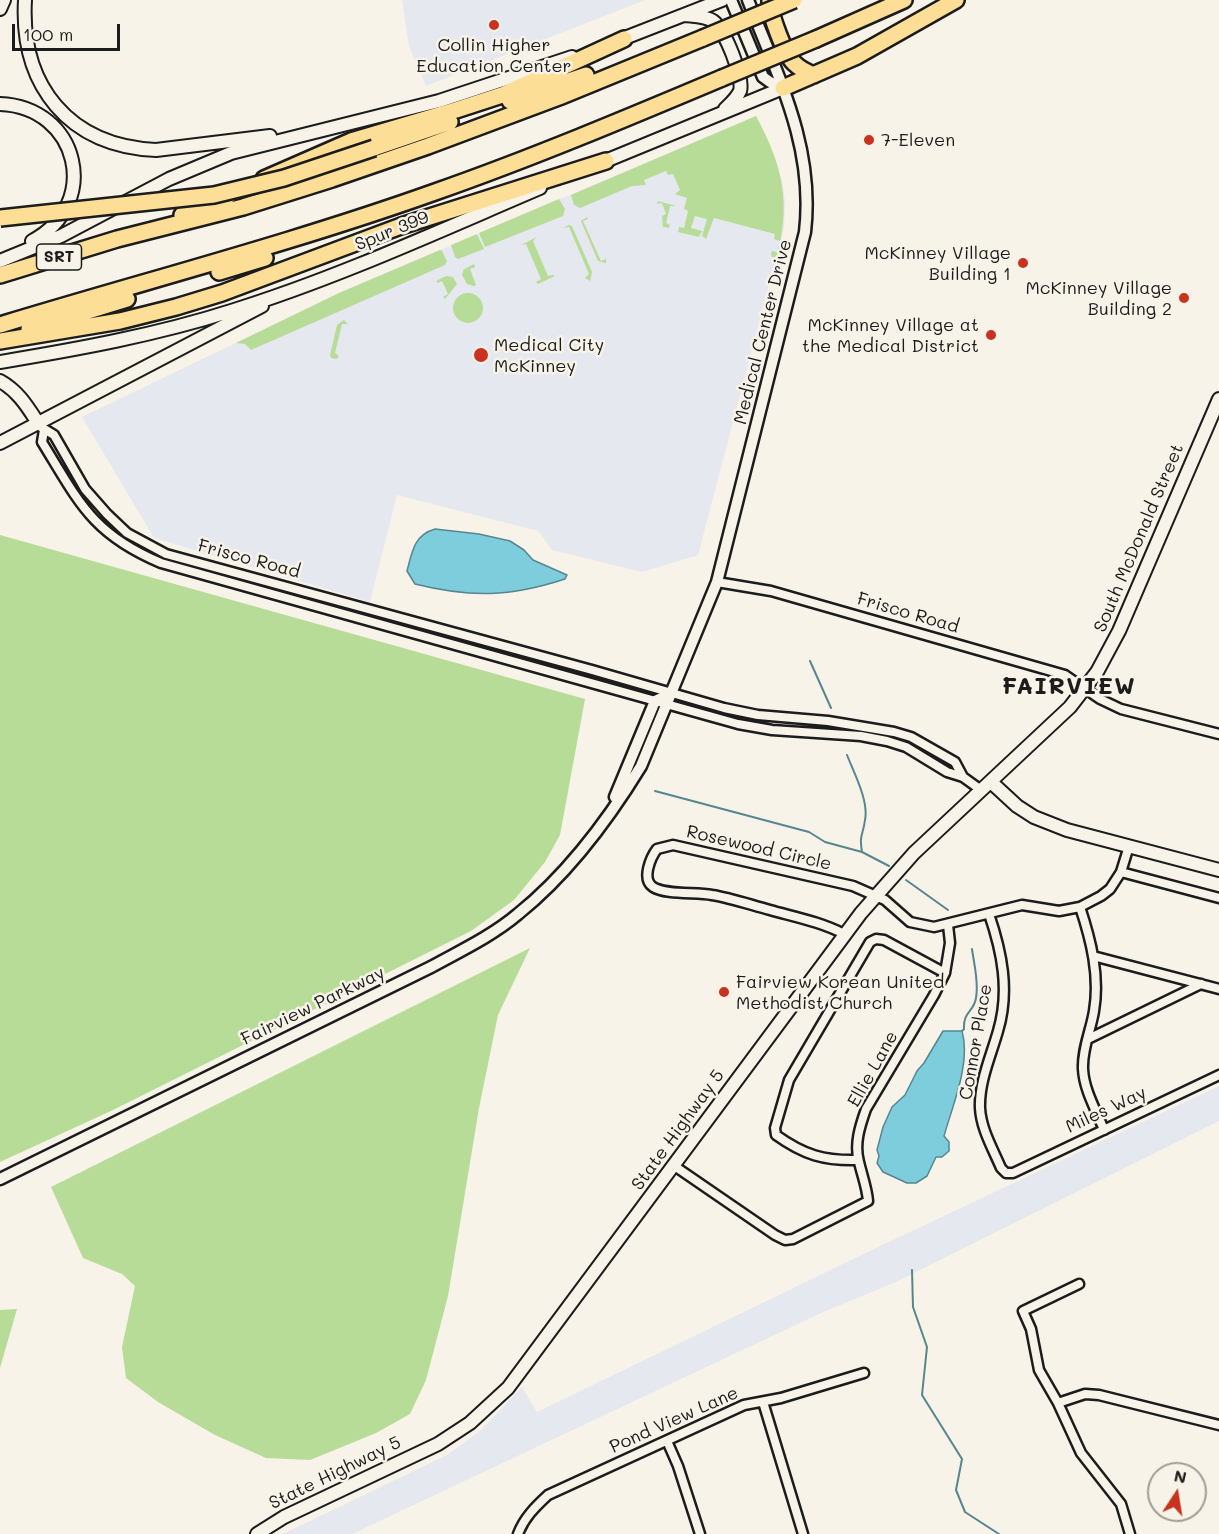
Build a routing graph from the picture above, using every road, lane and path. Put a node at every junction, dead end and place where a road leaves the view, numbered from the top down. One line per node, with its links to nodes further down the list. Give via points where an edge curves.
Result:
1 (4, 0): 10 (main road)
2 (25, 0): 18 (main road, via 25,38 38,78 65,115 97,137 116,145 156,150)
3 (722, 0): 11 (main road)
4 (731, 0): 15 (street, via 763,77)
5 (748, 0): 15 (street, Medical Center Drive)
6 (770, 0): 14 (highway, via 789,57)
7 (794, 0): 13 (highway, bridge)
8 (904, 0): 20 (highway, bridge, via 576,139)
9 (956, 0): 14 (highway, via 863,53)
10 (0, 9)
11 (682, 15): 12 (main road); 17 (main road, via 713,21 723,32 741,79 736,98)
12 (624, 39): 18 (main road, via 439,101); 22 (highway, via 502,95 351,141 195,211)
13 (678, 47): 21 (highway, bridge, via 284,178 214,195); 22 (highway, SRT, via 428,146 273,198)
14 (814, 75): 15 (highway)
15 (783, 88): 17 (main road, Spur 399); 35 (street, Medical Center Drive, via 805,160 805,231)
16 (0, 105): 23 (main road, via 25,108 56,127 66,142 74,181 67,209 56,224)
17 (720, 114): 19 (main road, Spur 399)
18 (322, 129): 23 (main road, via 203,164 61,236)
19 (606, 161): 25 (main road, Spur 399); 27 (highway, via 401,226 176,307 120,321)
20 (435, 192): 26 (highway, via 292,240); 27 (highway, via 394,214 353,229 27,329)
21 (0, 218)
22 (117, 239): 24 (highway, SRT)
23 (0, 261)
24 (0, 275)
25 (303, 285): 28 (main road, Spur 399, via 231,311 147,334); 31 (main road)
26 (0, 325)
27 (0, 341)
28 (0, 362)
29 (0, 381): 31 (main road, via 22,398)
30 (1219, 399): 40 (main road, South McDonald Street, via 1119,631)
31 (41, 426): 32 (main road); 33 (street, Frisco Road, via 54,435 85,489 107,514 128,533); 34 (street, via 42,442 67,486 92,518 134,551)
32 (0, 443)
33 (166, 554): 34 (street); 36 (street, Frisco Road)
34 (161, 563): 37 (street)
35 (717, 582): 40 (street, Frisco Road, via 771,591 1065,675); 41 (street, Fairview Parkway)
36 (363, 608): 37 (street); 38 (street, Frisco Road)
37 (360, 620): 39 (street)
38 (536, 655): 39 (street); 41 (street, Frisco Road)
39 (533, 667): 42 (street)
40 (1085, 688): 46 (street, Frisco Road, via 1121,709); 48 (main road, State Highway 5, via 1050,727)
41 (672, 693): 42 (street); 43 (street, Fairview Parkway); 44 (street, Frisco Road, via 758,715)
42 (655, 701): 43 (street); 49 (street, Fairview Parkway)
43 (668, 705): 45 (street, via 738,724); 49 (street, Fairview Parkway, via 641,766)
44 (821, 720): 45 (street); 47 (street, Frisco Road, via 910,737 955,762)
45 (820, 732): 47 (street, via 861,736 906,747)
46 (1219, 734)
47 (963, 777): 48 (street)
48 (986, 786): 50 (main road, via 1034,817); 53 (main road, State Highway 5)
49 (607, 816): 69 (street, Fairview Parkway, via 555,880 518,914 482,939)
50 (1129, 846): 51 (main road); 52 (street)
51 (1219, 870)
52 (1121, 872): 54 (street); 55 (street, via 1101,896)
53 (876, 895): 57 (street, via 910,922 934,927); 58 (main road, State Highway 5); 58 (street, Rosewood Circle, via 673,845 657,849 652,857 648,879 653,887 714,895 825,925)
54 (1219, 898)
55 (1080, 907): 56 (street, via 1059,911 1022,905); 59 (street)
56 (989, 914): 57 (street); 68 (street, Connor Place, via 1001,953 1004,1001 980,1107 982,1124)
57 (948, 925): 60 (street, Ellie Lane, via 950,943)
58 (844, 934): 67 (main road, State Highway 5)
59 (1093, 956): 61 (street); 63 (street, via 1094,1008)
60 (945, 973): 66 (street, Ellie Lane, via 866,1109); 66 (street, via 884,940 870,942 789,1080 776,1135 809,1155 834,1161)
61 (1201, 984): 62 (street); 63 (street)
62 (1219, 989)
63 (1088, 1039): 65 (street, via 1083,1054 1086,1087)
64 (1219, 1075): 65 (street, Miles Way)
65 (1104, 1130): 68 (street, Miles Way)
66 (858, 1160): 67 (street, Ellie Lane, via 868,1201 785,1240)
67 (673, 1165): 77 (main road, State Highway 5, via 515,1378 480,1414 438,1444 284,1517)
68 (1006, 1173)
69 (0, 1179)
70 (1078, 1284): 73 (street, via 1023,1311 1031,1329 1039,1370)
71 (864, 1373): 72 (street, Pond View Lane)
72 (763, 1401): 75 (street, Pond View Lane, via 744,1405); 76 (street)
73 (1058, 1403): 74 (street, via 1085,1394 1099,1395); 80 (street, via 1081,1453 1121,1504)
74 (1219, 1425)
75 (666, 1441): 78 (street, Pond View Lane, via 548,1495 523,1522); 79 (street)
76 (804, 1532)
77 (257, 1534)
78 (518, 1534)
79 (700, 1534)
80 (1130, 1534)

